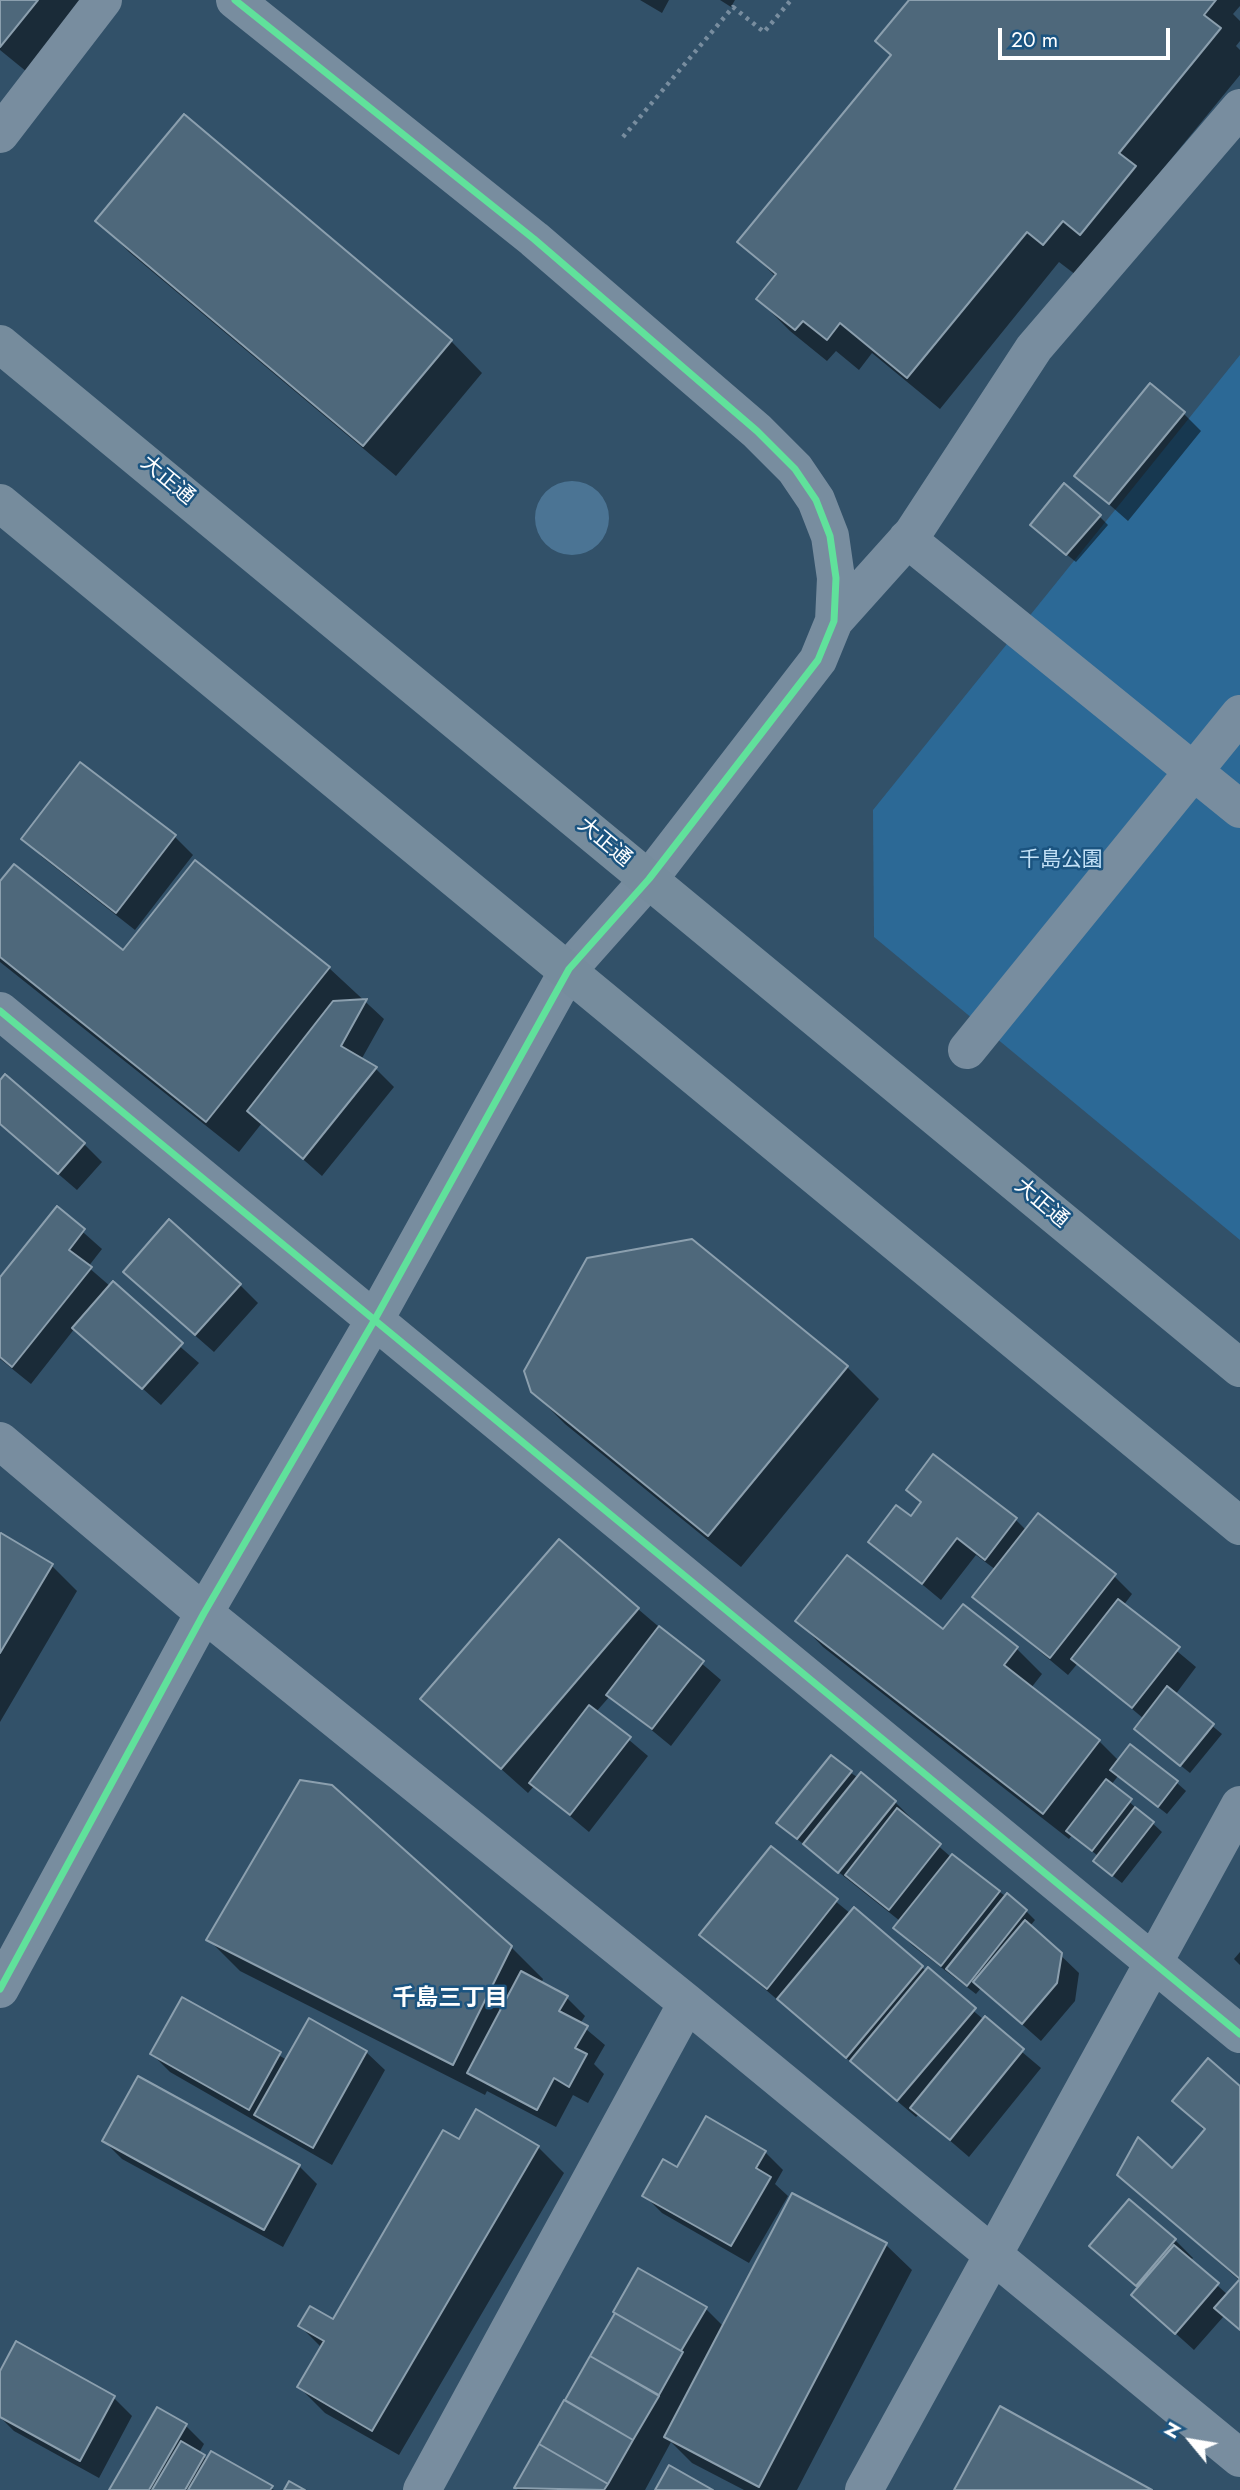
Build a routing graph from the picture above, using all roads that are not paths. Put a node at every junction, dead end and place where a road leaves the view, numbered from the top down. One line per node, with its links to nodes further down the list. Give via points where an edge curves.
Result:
1 (103, 0): 4 (street)
2 (235, 0): 8 (street, via 534,239 796,469 816,499 830,536 836,578)
3 (1240, 108): 7 (street, via 1034,348)
4 (0, 134)
5 (0, 344): 12 (main road, 大正通)
6 (0, 503): 13 (main road)
7 (907, 539): 8 (street); 10 (street)
8 (834, 621): 12 (street, via 818,660)
9 (1240, 713): 10 (street)
10 (1194, 770): 11 (street); 15 (street)
11 (1240, 809)
12 (649, 879): 13 (street); 17 (main road, 大正通)
13 (569, 969): 16 (street); 19 (main road)
14 (0, 1012): 16 (street)
15 (967, 1050)
16 (374, 1321): 20 (street); 22 (street)
17 (1240, 1368)
18 (1, 1446): 20 (street)
19 (1240, 1525)
20 (204, 1613): 23 (street); 24 (street)
21 (1240, 1805): 22 (street)
22 (1154, 1962): 25 (street); 26 (street)
23 (0, 1989)
24 (687, 2003): 26 (street); 28 (street)
25 (1240, 2034)
26 (992, 2254): 27 (street); 29 (street)
27 (1240, 2458)
28 (422, 2490)
29 (864, 2490)

